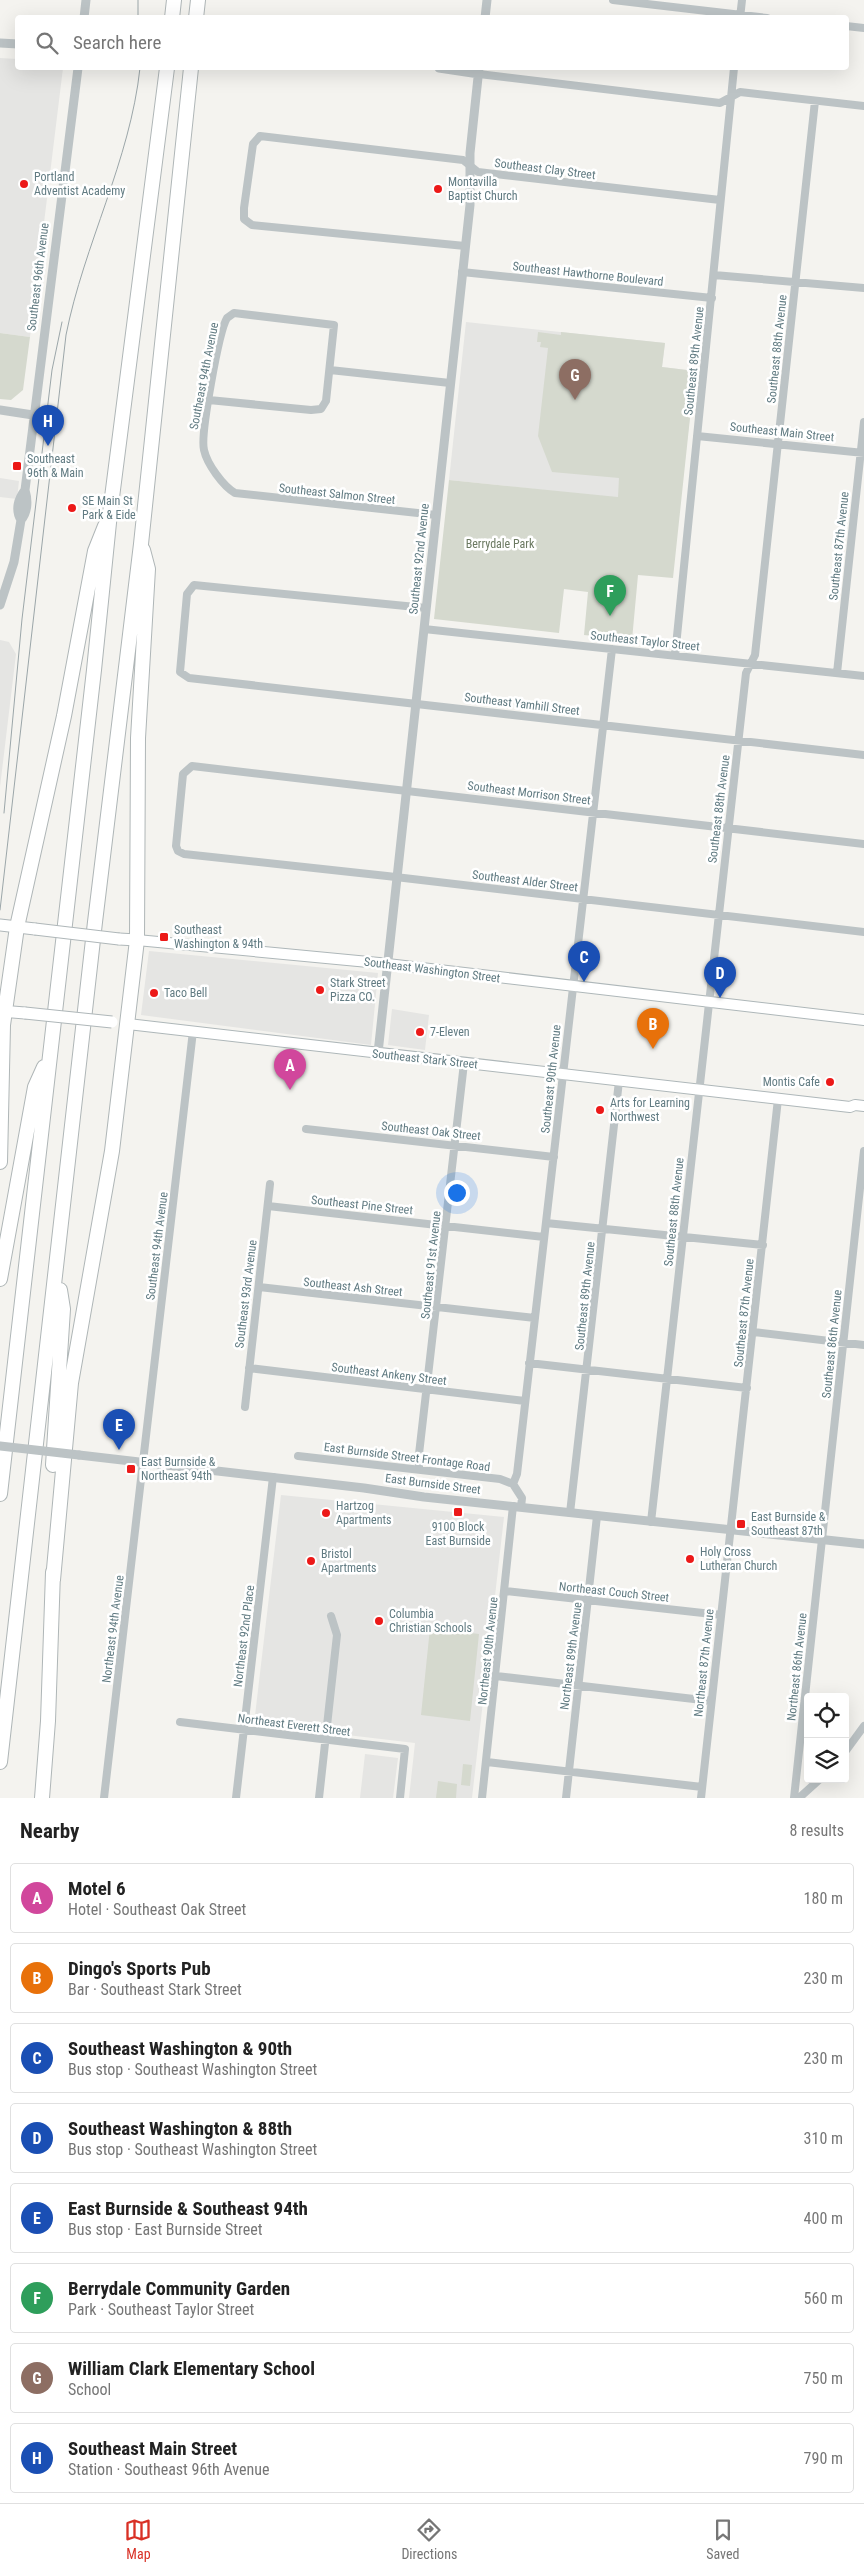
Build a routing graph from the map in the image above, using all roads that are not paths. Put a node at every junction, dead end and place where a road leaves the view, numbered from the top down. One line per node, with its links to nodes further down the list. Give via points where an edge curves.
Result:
1 (86, 0): 7 (street)
2 (174, 0): 8 (highway)
3 (198, 0): 9 (highway)
4 (487, 0): 10 (street)
5 (613, 0): 11 (street)
6 (742, 0): 12 (street)
7 (84, 15)
8 (172, 15)
9 (196, 15)
10 (485, 15)
11 (732, 15)
12 (740, 15)
13 (849, 26): 14 (street)
14 (864, 28)
15 (0, 43): 16 (street)
16 (15, 44)
17 (78, 70): 38 (street, Southeast 96th Avenue)
18 (167, 70): 44 (highway)
19 (191, 70): 46 (highway)
20 (466, 70): 22 (street)
21 (734, 70): 23 (street, Southeast 89th Avenue)
22 (479, 71): 23 (street, via 720,103); 26 (street, Southeast 92nd Avenue)
23 (731, 96): 24 (street, via 740,92); 27 (street, Southeast 89th Avenue)
24 (815, 101): 25 (street); 31 (street, Southeast 88th Avenue)
25 (864, 106)
26 (470, 166): 27 (street, Southeast Clay Street, via 478,172); 28 (street, Southeast 92nd Avenue); 28 (street, Southeast Clay Street, via 462,160 260,136 255,140 244,219 252,225)
27 (720, 200): 30 (street, Southeast 89th Avenue)
28 (465, 246): 29 (street, Southeast 92nd Avenue)
29 (462, 272): 33 (street, Southeast Hawthorne Boulevard); 35 (street, Southeast 92nd Avenue)
30 (714, 274): 31 (street); 33 (street, Southeast 89th Avenue)
31 (796, 282): 32 (street); 41 (street, Southeast 88th Avenue)
32 (864, 288)
33 (712, 298): 40 (street, Southeast 89th Avenue)
34 (330, 370): 35 (street); 36 (street, via 322,409); 36 (street, Southeast 94th Avenue, via 334,325 231,314 224,322)
35 (450, 383): 45 (street, Southeast 92nd Avenue)
36 (209, 400): 43 (street, Southeast 94th Avenue, via 204,451)
37 (0, 410): 38 (street)
38 (33, 415): 47 (street, Southeast 96th Avenue, via 25,490 19,497 21,520 14,562)
39 (864, 422): 42 (street, Southeast 87th Avenue)
40 (698, 436): 41 (street, Southeast Main Street); 51 (street, Southeast 89th Avenue)
41 (779, 444): 42 (street, Southeast Main Street); 52 (street, Southeast 88th Avenue, via 756,655)
42 (862, 453): 53 (street, Southeast 87th Avenue)
43 (235, 493): 45 (street, Southeast Salmon Street)
44 (110, 513): 67 (highway, via 95,551 64,716); 78 (highway)
45 (436, 515): 48 (street, Southeast 92nd Avenue)
46 (141, 544): 69 (highway, via 148,570 138,738); 100 (highway)
47 (0, 605)
48 (426, 608): 49 (street, Southeast 92nd Avenue); 55 (street, Southeast Yamhill Street, via 200,584 190,588 187,594 180,672 189,678)
49 (424, 629): 50 (street, Southeast Taylor Street); 55 (street, Southeast 92nd Avenue)
50 (612, 649): 51 (street, Southeast Taylor Street); 56 (street, Southeast 90th Avenue)
51 (675, 656): 52 (street, Southeast Taylor Street)
52 (751, 664): 53 (street, Southeast Taylor Street); 57 (street, Southeast 88th Avenue, via 746,673)
53 (837, 673): 54 (street, Southeast Taylor Street)
54 (864, 676)
55 (416, 703): 56 (street, Southeast Yamhill Street); 59 (street, Southeast 92nd Avenue)
56 (602, 725): 57 (street, Southeast Yamhill Street); 60 (street, Southeast 90th Avenue)
57 (739, 740): 58 (street, Southeast Yamhill Street); 61 (street, Southeast 88th Avenue)
58 (864, 755)
59 (406, 790): 60 (street, Southeast Morrison Street); 63 (street, Southeast Morrison Street, via 192,766 183,774 176,846); 64 (street, Southeast 92nd Avenue)
60 (593, 812): 61 (street, Southeast Morrison Street); 65 (street, Southeast 90th Avenue)
61 (728, 828): 62 (street, Southeast Morrison Street); 66 (street, Southeast 88th Avenue)
62 (864, 844)
63 (184, 854): 64 (street, Southeast Alder Street)
64 (398, 878): 65 (street, Southeast Alder Street); 70 (street, Southeast 92nd Avenue)
65 (583, 899): 66 (street, Southeast Alder Street); 71 (street, Southeast 90th Avenue)
66 (718, 915): 68 (street, Southeast Alder Street); 72 (street, Southeast 88th Avenue)
67 (7, 926): 69 (main road, Southeast Washington Street, bridge); 73 (highway)
68 (864, 932)
69 (137, 940): 70 (main road, Southeast Washington Street); 75 (highway)
70 (388, 964): 71 (main road, Southeast Washington Street); 77 (street, Southeast 92nd Avenue)
71 (573, 987): 72 (main road, Southeast Washington Street); 80 (street, Southeast 90th Avenue)
72 (708, 1002): 74 (main road, Southeast Washington Street); 82 (street, Southeast 88th Avenue)
73 (3, 1011): 75 (main road, Southeast Stark Street, bridge); 91 (highway)
74 (864, 1020)
75 (128, 1024): 76 (main road, Southeast Stark Street); 130 (highway, via 105,1197 71,1382)
76 (193, 1032): 77 (main road, Southeast Stark Street); 118 (street, Southeast 94th Avenue)
77 (378, 1053): 79 (main road, Southeast Stark Street)
78 (49, 1055): 101 (highway, via 35,1087); 122 (highway)
79 (464, 1063): 80 (main road, Southeast Stark Street); 88 (street, Southeast 91st Avenue)
80 (563, 1074): 81 (main road, Southeast Stark Street); 90 (street, Southeast 90th Avenue)
81 (619, 1081): 82 (main road, Southeast Stark Street); 96 (street, Southeast 89th Avenue)
82 (698, 1090): 83 (main road, Southeast Stark Street); 98 (street, Southeast 88th Avenue)
83 (778, 1099): 85 (main road, Southeast Stark Street); 99 (street, Southeast 87th Avenue)
84 (864, 1106): 85 (main road, Southeast Stark Street)
85 (850, 1107): 86 (main road, Southeast Stark Street, via 855,1112)
86 (864, 1112)
87 (306, 1129): 88 (street, Southeast Oak Street)
88 (455, 1145): 90 (street, Southeast Oak Street); 95 (street, Southeast 91st Avenue)
89 (864, 1151): 106 (street, Southeast 86th Avenue)
90 (554, 1157): 94 (street, Southeast 90th Avenue)
91 (0, 1162)
92 (270, 1184): 93 (street, Southeast 93rd Avenue)
93 (268, 1206): 95 (street, Southeast Pine Street); 102 (street, Southeast 93rd Avenue)
94 (546, 1223): 96 (street); 97 (street, Southeast 90th Avenue)
95 (446, 1226): 97 (street, Southeast Pine Street); 103 (street, Southeast 91st Avenue)
96 (603, 1228): 98 (street); 110 (street, Southeast 89th Avenue)
97 (544, 1237): 104 (street, Southeast 90th Avenue)
98 (683, 1237): 99 (street); 111 (street, Southeast 88th Avenue)
99 (763, 1245): 105 (street, Southeast 87th Avenue)
100 (57, 1270): 130 (highway, via 62,1309 52,1485); 143 (highway)
101 (0, 1279)
102 (259, 1287): 103 (street, Southeast Ash Street); 109 (street, Southeast 93rd Avenue)
103 (437, 1307): 104 (street, Southeast Ash Street); 113 (street, Southeast 91st Avenue)
104 (534, 1318): 108 (street, Southeast 90th Avenue)
105 (754, 1332): 106 (street); 112 (street, Southeast 87th Avenue)
106 (843, 1342): 107 (street); 128 (street, Southeast 86th Avenue)
107 (864, 1345)
108 (529, 1363): 110 (street); 114 (street, Southeast 90th Avenue)
109 (249, 1368): 113 (street, Southeast Ankeny Street); 115 (street, Southeast 93rd Avenue)
110 (588, 1370): 111 (street); 124 (street, Southeast 89th Avenue)
111 (667, 1379): 112 (street); 126 (street, Southeast 88th Avenue)
112 (747, 1388): 127 (street, Southeast 87th Avenue)
113 (428, 1390): 114 (street, Southeast Ankeny Street); 119 (street, Southeast 91st Avenue)
114 (525, 1401): 121 (street, Southeast 90th Avenue, via 517,1474)
115 (245, 1407)
116 (0, 1446): 118 (street, East Burnside Street, bridge)
117 (298, 1456): 119 (street, East Burnside Street Frontage Road)
118 (143, 1462): 120 (street, East Burnside Street); 149 (street, Northeast 94th Avenue)
119 (419, 1470): 121 (street, East Burnside Street Frontage Road, via 500,1479)
120 (273, 1477): 123 (street, East Burnside Street); 140 (street, Northeast 92nd Place)
121 (513, 1484): 123 (street, via 522,1498)
122 (0, 1494)
123 (517, 1507): 124 (street, East Burnside Street); 131 (street, Northeast 90th Avenue)
124 (570, 1513): 125 (street, East Burnside Street)
125 (597, 1516): 126 (street, East Burnside Street); 132 (street, Northeast 89th Avenue)
126 (650, 1522): 127 (street, East Burnside Street)
127 (731, 1530): 128 (street, East Burnside Street); 133 (street, Northeast 87th Avenue)
128 (822, 1539): 129 (street, East Burnside Street); 156 (street, Northeast 86th Avenue)
129 (864, 1544)
130 (53, 1580): 148 (highway)
131 (505, 1591): 132 (street, Northeast Couch Street); 135 (street, Northeast 90th Avenue)
132 (589, 1600): 133 (street, Northeast Couch Street); 136 (street, Northeast 89th Avenue)
133 (721, 1615): 137 (street, Northeast 87th Avenue)
134 (330, 1616): 141 (street, via 337,1635)
135 (496, 1676): 136 (street); 144 (street, Northeast 90th Avenue)
136 (579, 1686): 137 (street); 145 (street, Northeast 89th Avenue)
137 (711, 1701): 147 (street, Northeast 87th Avenue)
138 (180, 1722): 140 (street, Northeast Everett Street)
139 (864, 1726): 142 (street)
140 (244, 1731): 141 (street, Northeast Everett Street); 150 (street, Northeast 92nd Place)
141 (325, 1740): 151 (street); 152 (street, Northeast Everett Street, via 405,1749)
142 (849, 1747)
143 (0, 1762)
144 (487, 1762): 145 (street); 153 (street, Northeast 90th Avenue)
145 (569, 1772): 147 (street); 154 (street, Northeast 89th Avenue)
146 (816, 1783): 157 (street)
147 (702, 1787): 155 (street, Northeast 87th Avenue)
148 (42, 1798)
149 (104, 1798)
150 (236, 1798)
151 (318, 1798)
152 (400, 1798)
153 (482, 1798)
154 (566, 1798)
155 (701, 1798)
156 (794, 1798)
157 (799, 1798)

